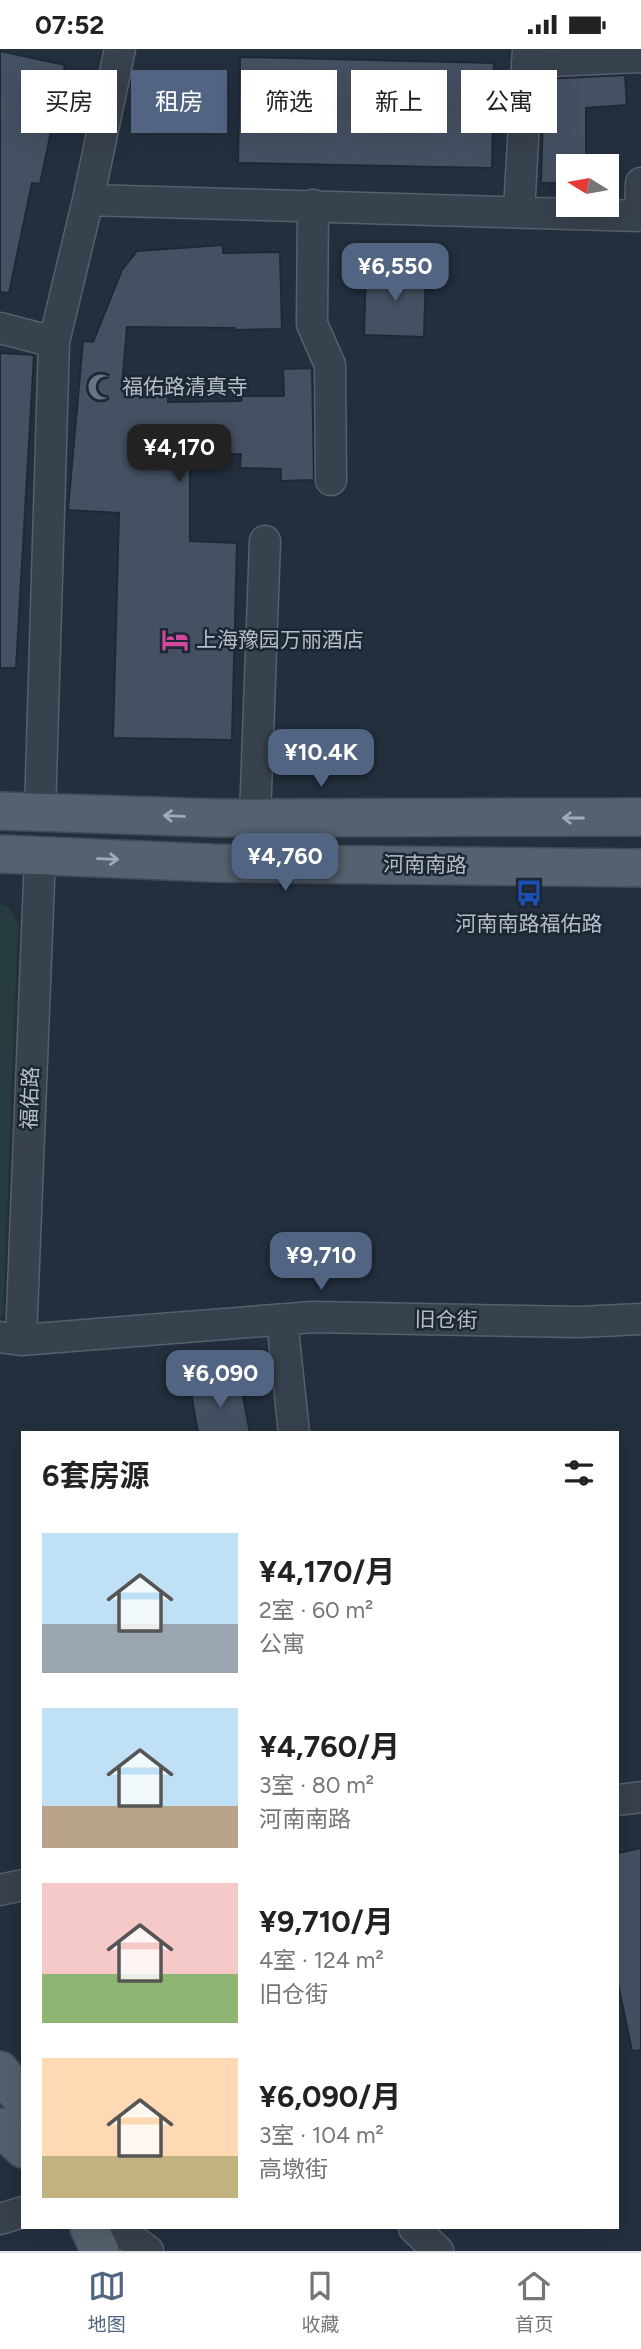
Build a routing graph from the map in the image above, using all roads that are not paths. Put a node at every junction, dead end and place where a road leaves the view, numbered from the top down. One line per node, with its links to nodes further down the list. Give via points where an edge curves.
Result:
1 (120, 49): 5 (street)
2 (527, 56): 3 (street); 7 (street)
3 (641, 57)
4 (641, 183): 8 (street)
5 (88, 200): 6 (street); 10 (street)
6 (313, 205): 7 (street); 11 (street, via 312,324 330,365)
7 (519, 212): 8 (street)
8 (640, 216)
9 (0, 328): 10 (street)
10 (54, 342): 14 (street)
11 (331, 480)
12 (265, 541): 16 (street)
13 (0, 811): 14 (main road)
14 (40, 812): 16 (main road, one-way to 14)
15 (641, 817): 16 (main road, one-way to 16)
16 (255, 818)
17 (0, 854): 18 (main road, 河南南路)
18 (40, 856): 19 (main road, 河南南路, one-way to 19, via 214,863); 22 (street, 福佑路)
19 (641, 868)
20 (641, 1319): 21 (street, 旧仓街)
21 (282, 1320): 22 (street, 旧仓街); 23 (street)
22 (11, 1339)
23 (294, 1431)
24 (641, 1797): 25 (street)
25 (619, 1800)
26 (21, 1885): 27 (street)
27 (0, 1890)
28 (0, 2070): 29 (main road)
29 (21, 2099)
30 (0, 2127): 31 (main road)
31 (21, 2147)
32 (21, 2213): 33 (street)
33 (0, 2219)
34 (89, 2229): 37 (main road)
35 (118, 2229): 38 (street)
36 (415, 2229): 39 (street)
37 (100, 2251)
38 (148, 2251)
39 (438, 2251)

